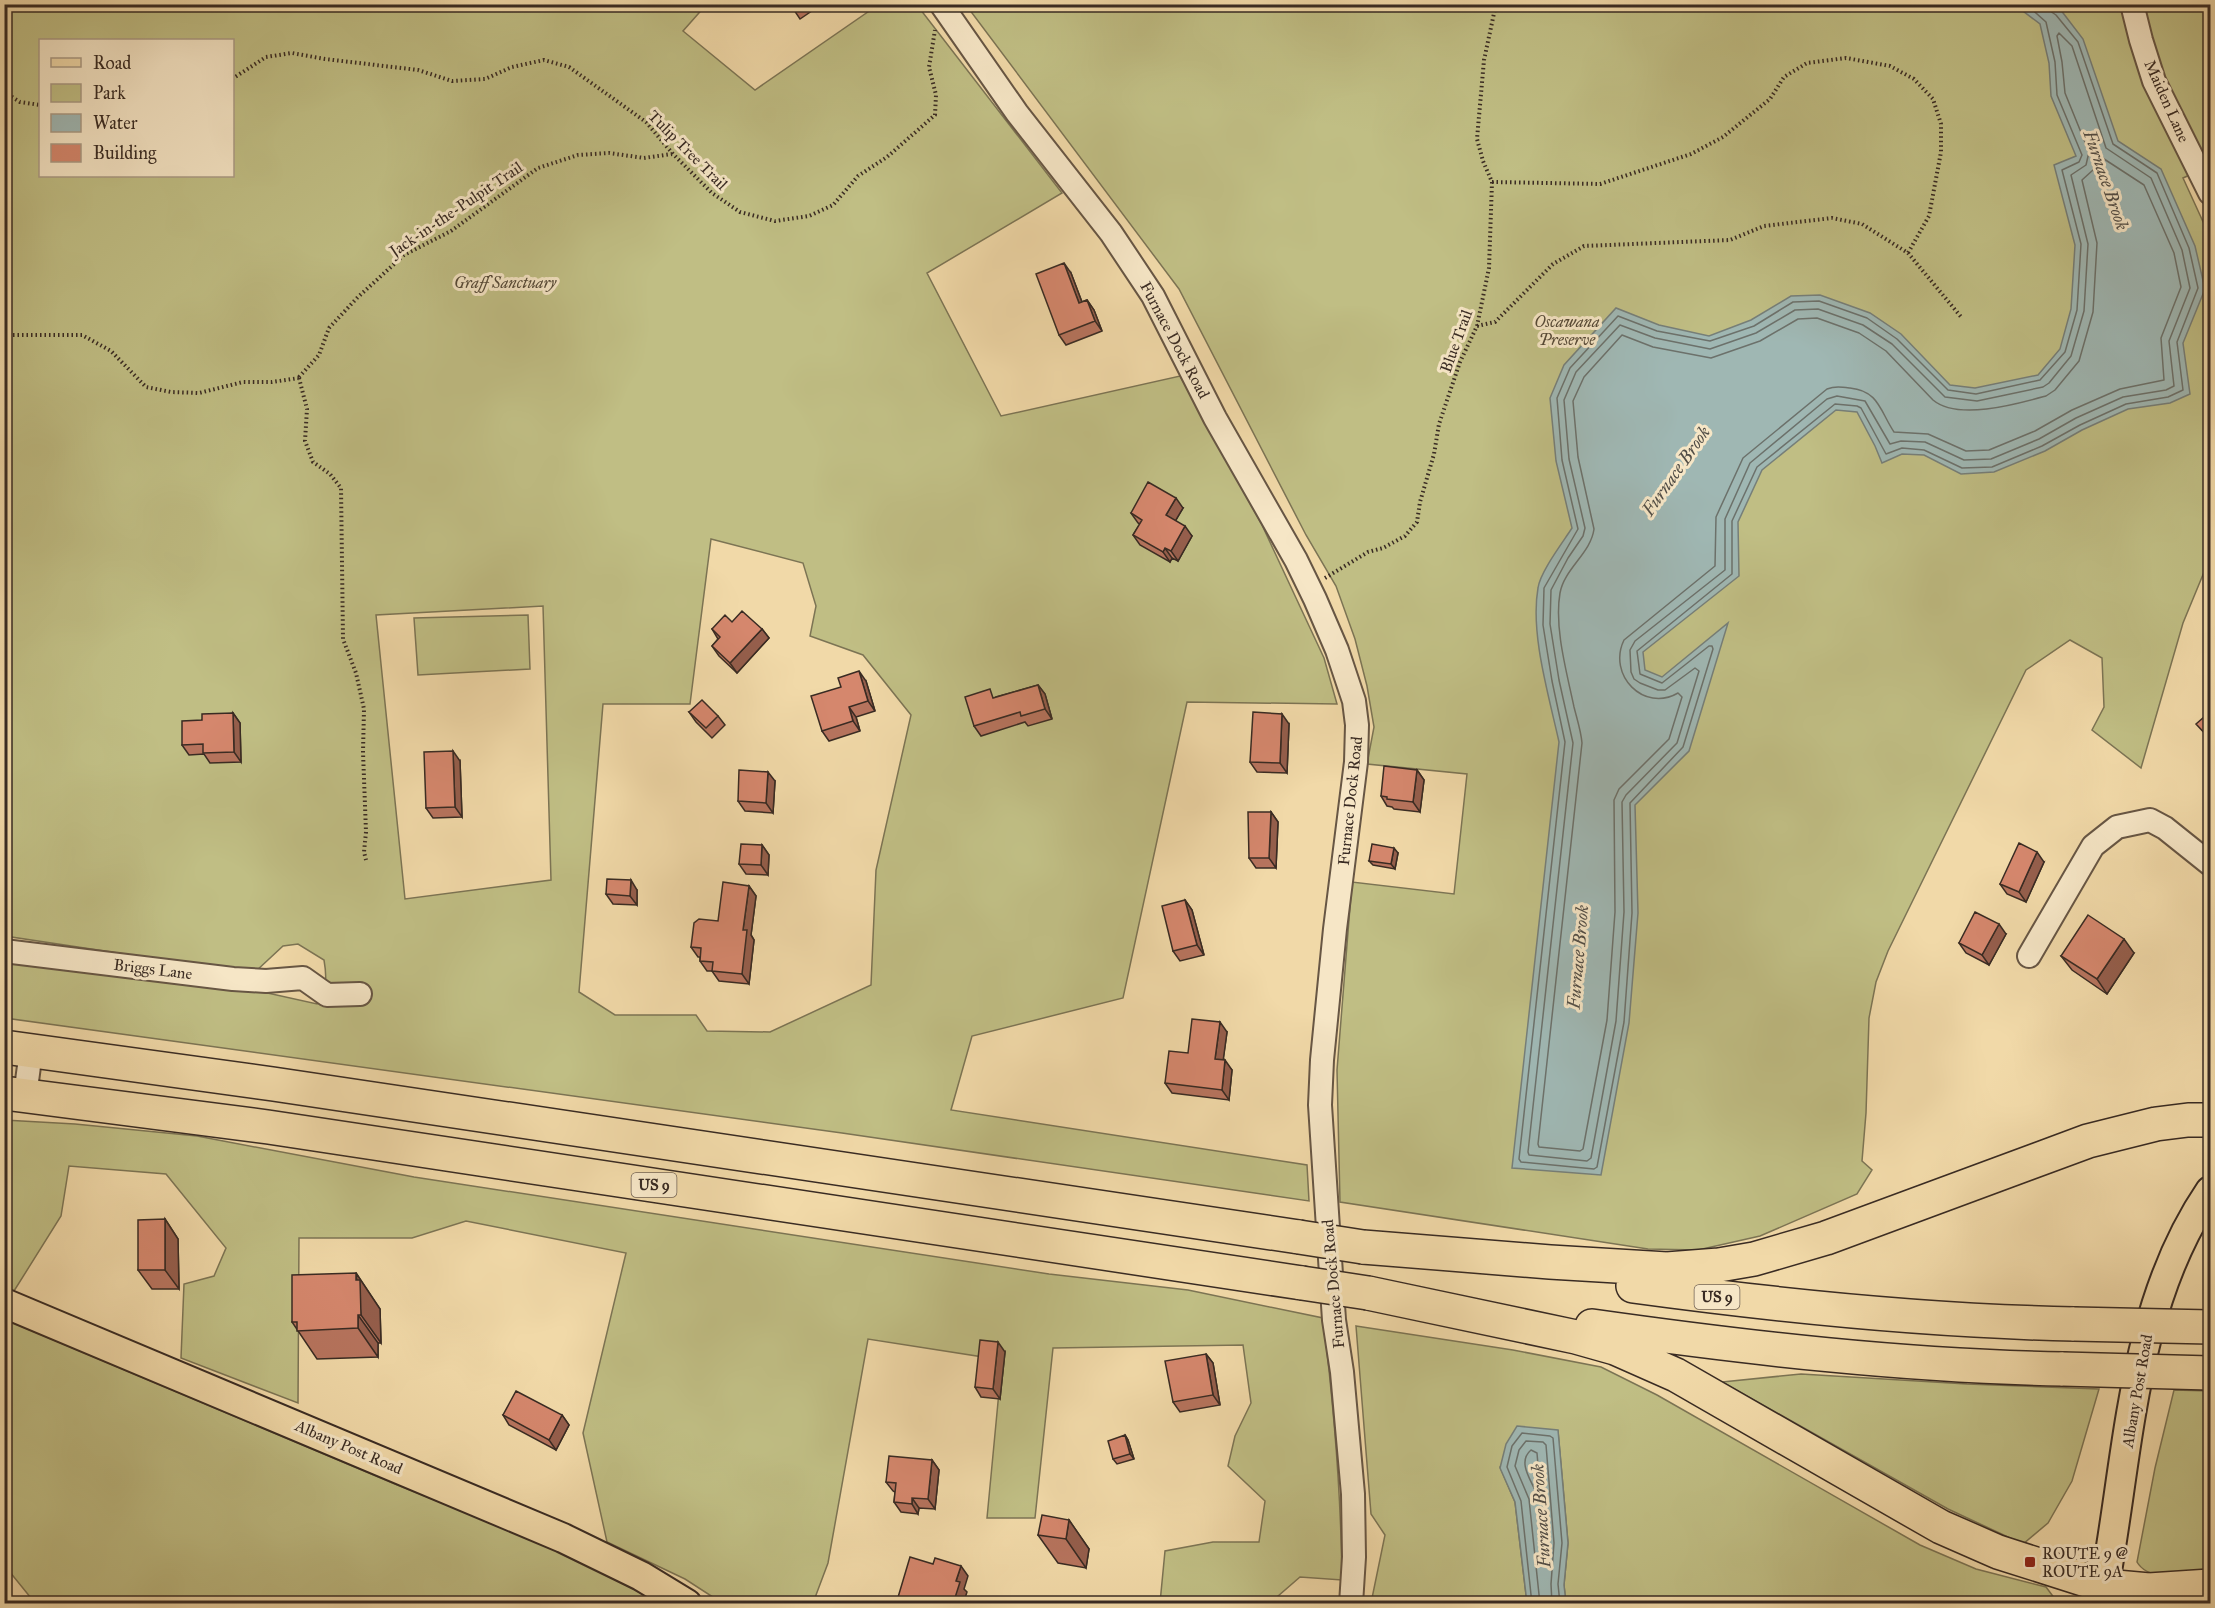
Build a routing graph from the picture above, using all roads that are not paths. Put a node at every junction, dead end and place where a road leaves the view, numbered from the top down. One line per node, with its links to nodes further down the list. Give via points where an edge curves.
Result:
1 (2133, 4): 3 (street, Maiden Lane, via 2154,81)
2 (944, 9): 20 (street, Furnace Dock Road, via 1017,113 1136,268 1309,588 1350,684 1358,725 1356,762 1335,929 1320,1105 1334,1320 1353,1494)
3 (2211, 193)
4 (2211, 864): 6 (street, via 2150,820 2117,826 2093,846)
5 (4, 951): 7 (street, Briggs Lane, via 233,979 303,978 327,995)
6 (2029, 956)
7 (360, 994)
8 (18, 1049): 9 (street); 12 (highway, US 9, bridge, via 285,1085)
9 (15, 1094): 13 (highway, US 9, bridge, via 268,1127)
10 (2211, 1120): 12 (highway, via 2156,1124 2099,1138 1826,1238 1719,1265 1667,1269)
11 (2211, 1191): 18 (main road, Albany Post Road, via 2178,1246 2147,1336)
12 (1363, 1247): 15 (highway, US 9, bridge, via 1786,1304 1979,1322)
13 (1368, 1293): 16 (highway, US 9, bridge, via 1793,1351 1976,1367); 18 (highway, via 1616,1348 1676,1376 1941,1527)
14 (4, 1304): 19 (main road, Albany Post Road, via 563,1538 641,1576)
15 (2211, 1327)
16 (2211, 1372)
17 (2211, 1586): 18 (highway)
18 (2103, 1595)
19 (687, 1604)
20 (1350, 1604)

